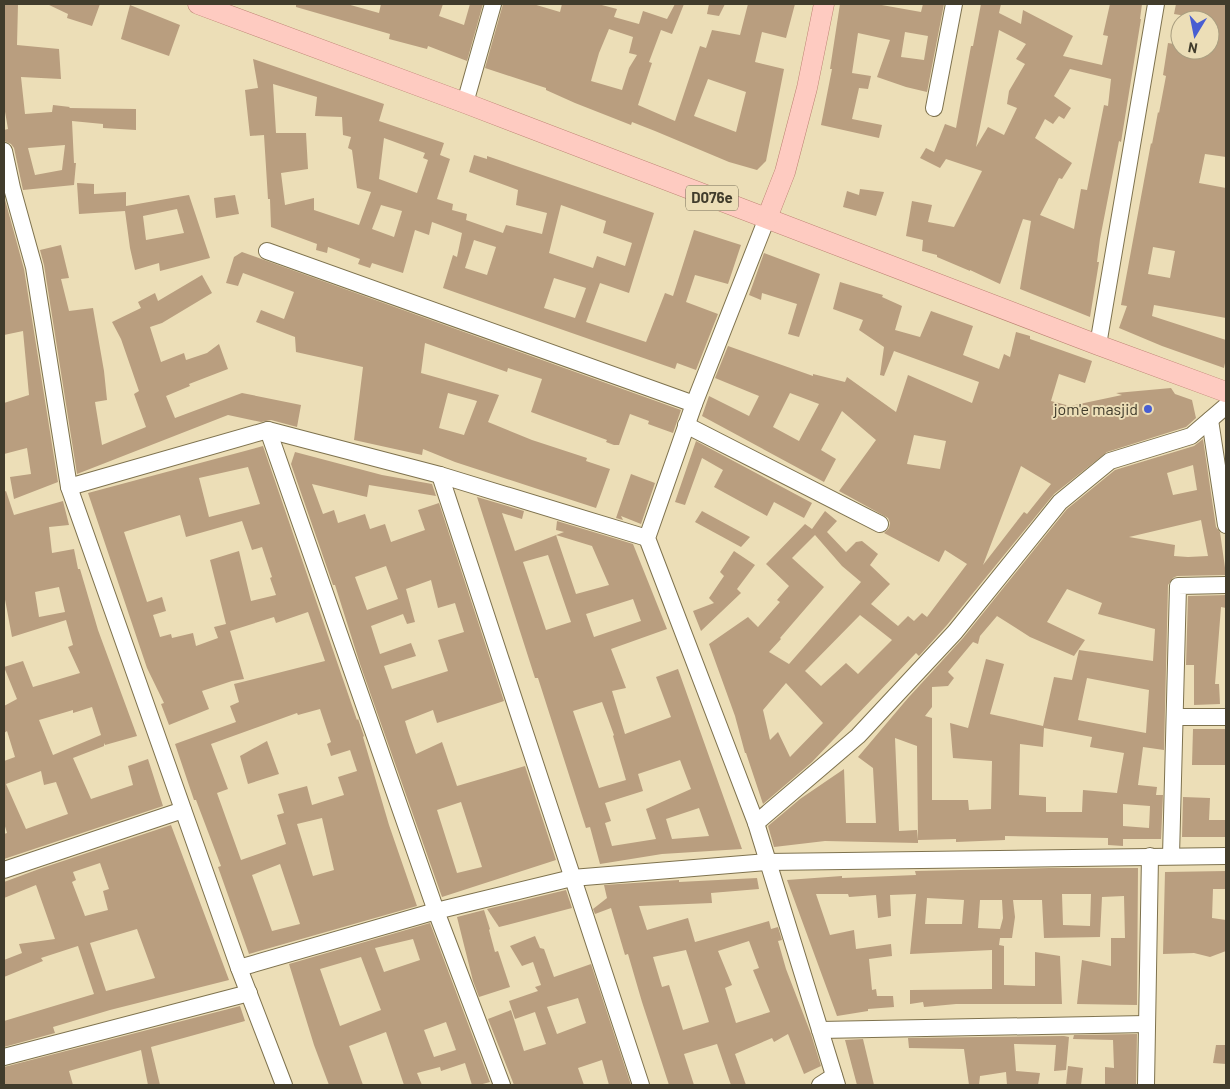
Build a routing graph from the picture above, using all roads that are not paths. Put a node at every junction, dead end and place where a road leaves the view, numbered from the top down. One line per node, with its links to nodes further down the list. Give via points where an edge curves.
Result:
1 (198, 4): 6 (main road, D076e)
2 (494, 4): 6 (street)
3 (824, 4): 9 (main road, via 785,172)
4 (954, 4): 7 (street)
5 (1156, 4): 11 (street)
6 (465, 103): 9 (main road, D076e)
7 (934, 108)
8 (4, 151): 19 (street, via 34,266)
9 (767, 218): 11 (main road, D076e); 13 (street)
10 (268, 251): 13 (street)
11 (1098, 345): 12 (main road, D076e)
12 (1226, 392)
13 (694, 404): 16 (street)
14 (1226, 406): 15 (street)
15 (1210, 420): 21 (street); 27 (street, via 1191,436 1110,461 1060,502 955,632 858,736)
16 (686, 425): 20 (street); 22 (street)
17 (268, 430): 18 (street); 19 (street); 34 (street)
18 (440, 475): 22 (street); 33 (street)
19 (69, 487): 26 (street)
20 (880, 524)
21 (1226, 525)
22 (647, 538): 27 (street)
23 (1226, 585): 24 (street, via 1178,586)
24 (1175, 717): 25 (street); 29 (street)
25 (1226, 717)
26 (183, 810): 32 (street); 35 (street)
27 (756, 823): 31 (street)
28 (1150, 856): 29 (street); 31 (street); 37 (street)
29 (1171, 856): 30 (street)
30 (1226, 856)
31 (767, 862): 33 (street); 38 (street)
32 (4, 870)
33 (572, 878): 34 (street); 43 (street)
34 (436, 911): 35 (street); 42 (street)
35 (239, 968): 36 (street)
36 (249, 994): 39 (street); 41 (street)
37 (1147, 1024): 38 (street); 45 (street)
38 (820, 1030): 40 (street)
39 (4, 1057)
40 (835, 1081): 44 (street)
41 (284, 1085)
42 (502, 1085)
43 (641, 1085)
44 (820, 1085)
45 (1146, 1085)

